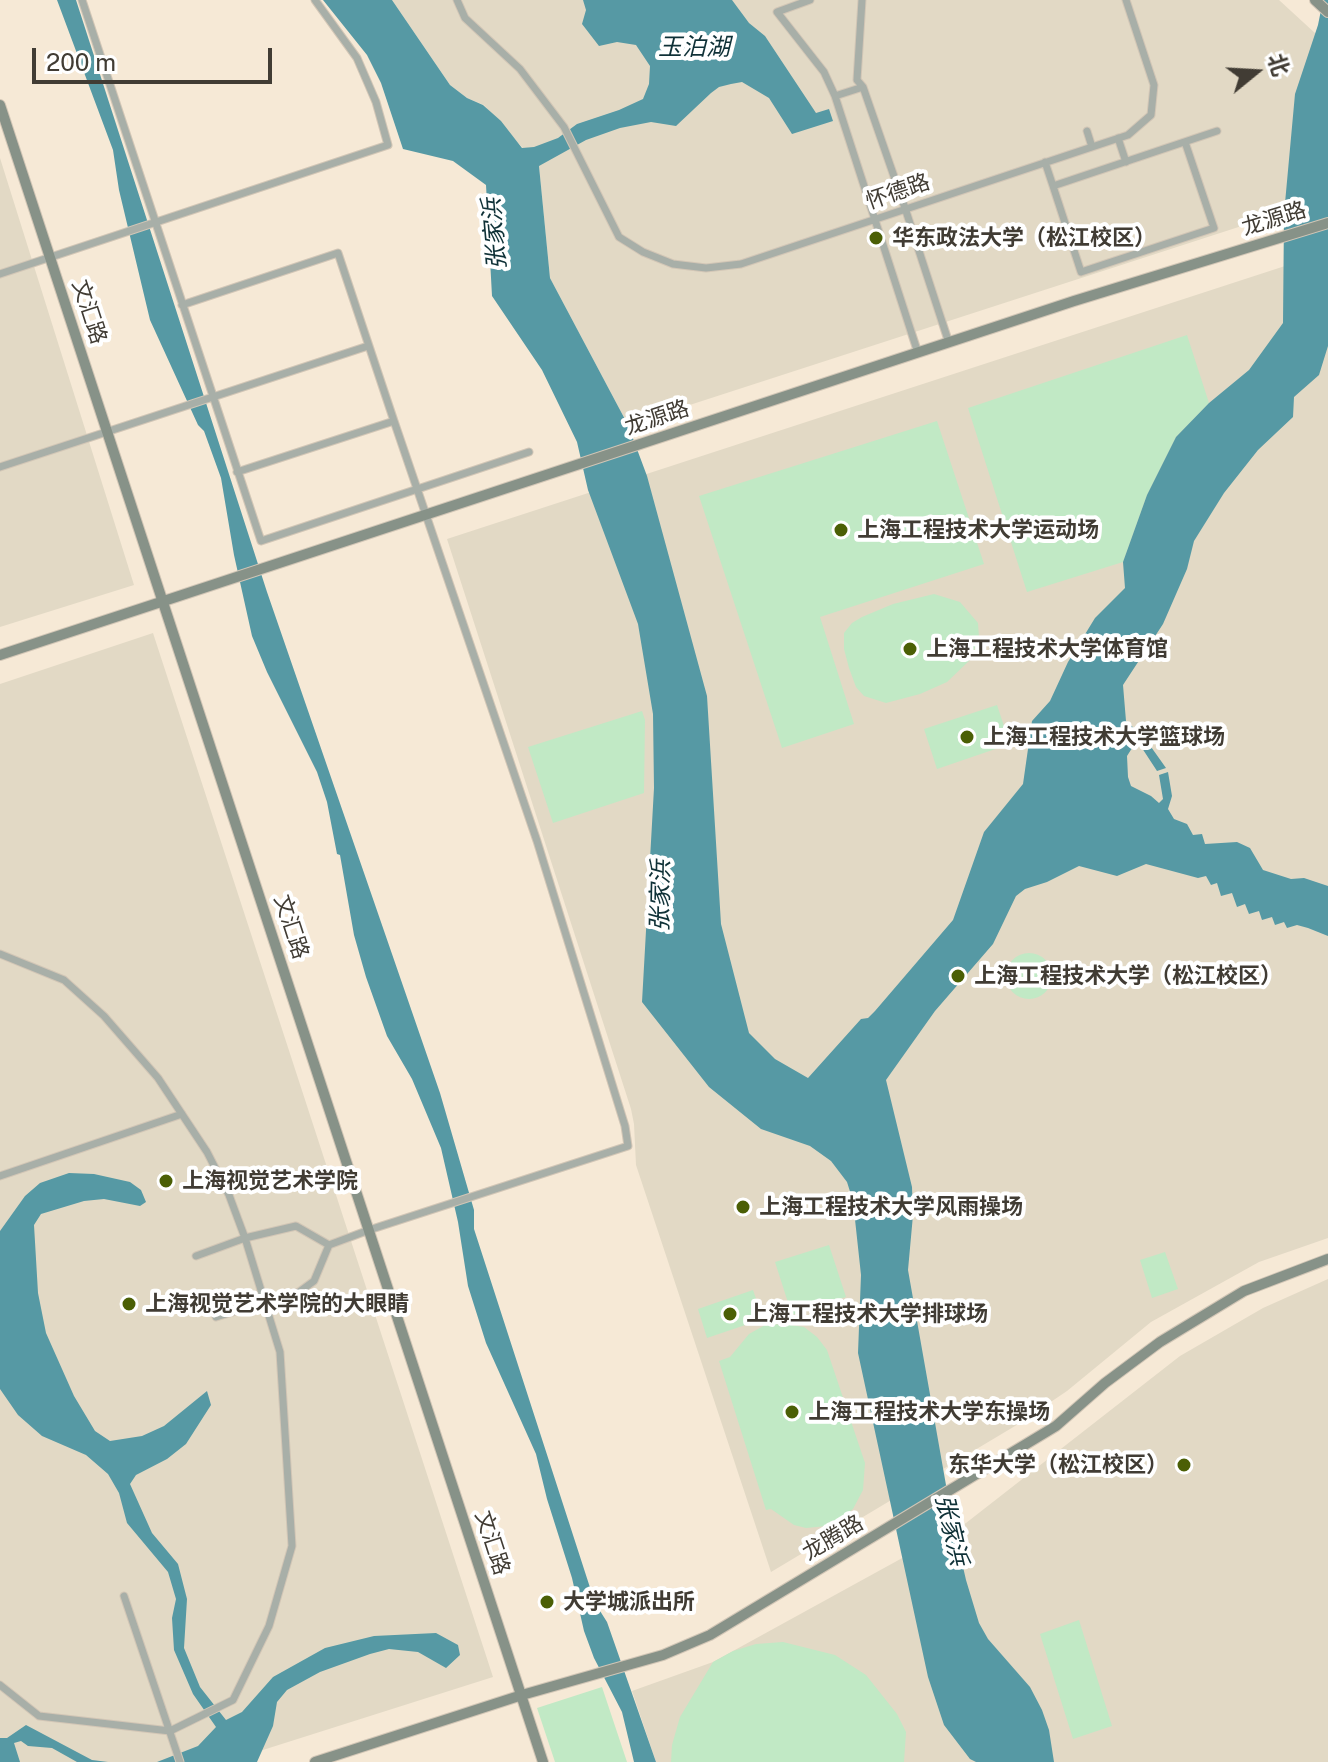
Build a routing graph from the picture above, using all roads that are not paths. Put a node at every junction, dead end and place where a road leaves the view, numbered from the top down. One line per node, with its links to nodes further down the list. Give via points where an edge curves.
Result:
1 (82, 0): 22 (street)
2 (315, 0): 22 (street, via 357,58 388,145)
3 (457, 0): 21 (street, 怀德路, via 465,18 520,69 564,127 619,237 643,252 673,264 741,264)
4 (810, 0): 10 (street, via 777,12 824,72)
5 (862, 0): 9 (street, via 857,80)
6 (1126, 0): 14 (street, 怀德路, via 1154,85 1151,115)
7 (1315, 0): 8 (main road)
8 (1328, 12)
9 (863, 87): 10 (street); 20 (street)
10 (835, 96): 21 (street)
11 (0, 105): 24 (main road, 文汇路)
12 (1087, 131): 16 (street)
13 (1217, 131): 15 (street)
14 (1118, 138): 16 (street, 怀德路); 18 (street)
15 (1185, 142): 18 (street); 19 (street, via 1214,228 1081,272)
16 (1092, 147): 17 (street, 怀德路)
17 (1045, 162): 19 (street); 20 (street, 怀德路)
18 (1126, 162): 19 (street)
19 (1053, 186)
20 (905, 208): 21 (street, 怀德路); 27 (street)
21 (874, 218): 29 (street)
22 (155, 223): 24 (street); 26 (street)
23 (1328, 223): 27 (main road, 龙源路)
24 (50, 258): 25 (street); 32 (main road, 文汇路)
25 (0, 274)
26 (182, 305): 28 (street, via 338,253); 30 (street)
27 (949, 343): 29 (main road, 龙源路)
28 (368, 346): 30 (street); 31 (street)
29 (918, 353): 37 (main road, 龙源路)
30 (213, 397): 32 (street); 35 (street)
31 (394, 421): 35 (street); 36 (street)
32 (108, 432): 34 (street); 38 (main road, 文汇路)
33 (529, 452): 36 (street)
34 (0, 467)
35 (237, 472): 36 (street, via 261,541)
36 (417, 489): 37 (street)
37 (426, 514): 38 (main road, 龙源路); 43 (street, via 537,841 628,1146)
38 (163, 601): 39 (main road, 龙源路); 43 (main road, 文汇路)
39 (0, 655)
40 (0, 954): 41 (street, via 64,980 113,1026)
41 (182, 1114): 42 (street); 44 (street, via 229,1195)
42 (0, 1176)
43 (369, 1230): 45 (street); 52 (main road, 文汇路)
44 (245, 1238): 45 (street, via 296,1226); 46 (street); 48 (street)
45 (329, 1245): 48 (street, via 314,1281 299,1292)
46 (196, 1256)
47 (1328, 1259): 52 (main road, 龙腾路, via 1244,1291 1160,1342 1056,1426 710,1635 663,1655)
48 (265, 1301): 49 (street); 53 (street, via 284,1384 292,1546 269,1626 233,1700)
49 (216, 1317)
50 (124, 1596): 53 (street)
51 (0, 1685): 53 (street, via 39,1716)
52 (522, 1695): 55 (main road, 龙腾路); 56 (main road, 文汇路)
53 (170, 1731): 54 (street)
54 (180, 1762)
55 (315, 1762)
56 (543, 1762)

